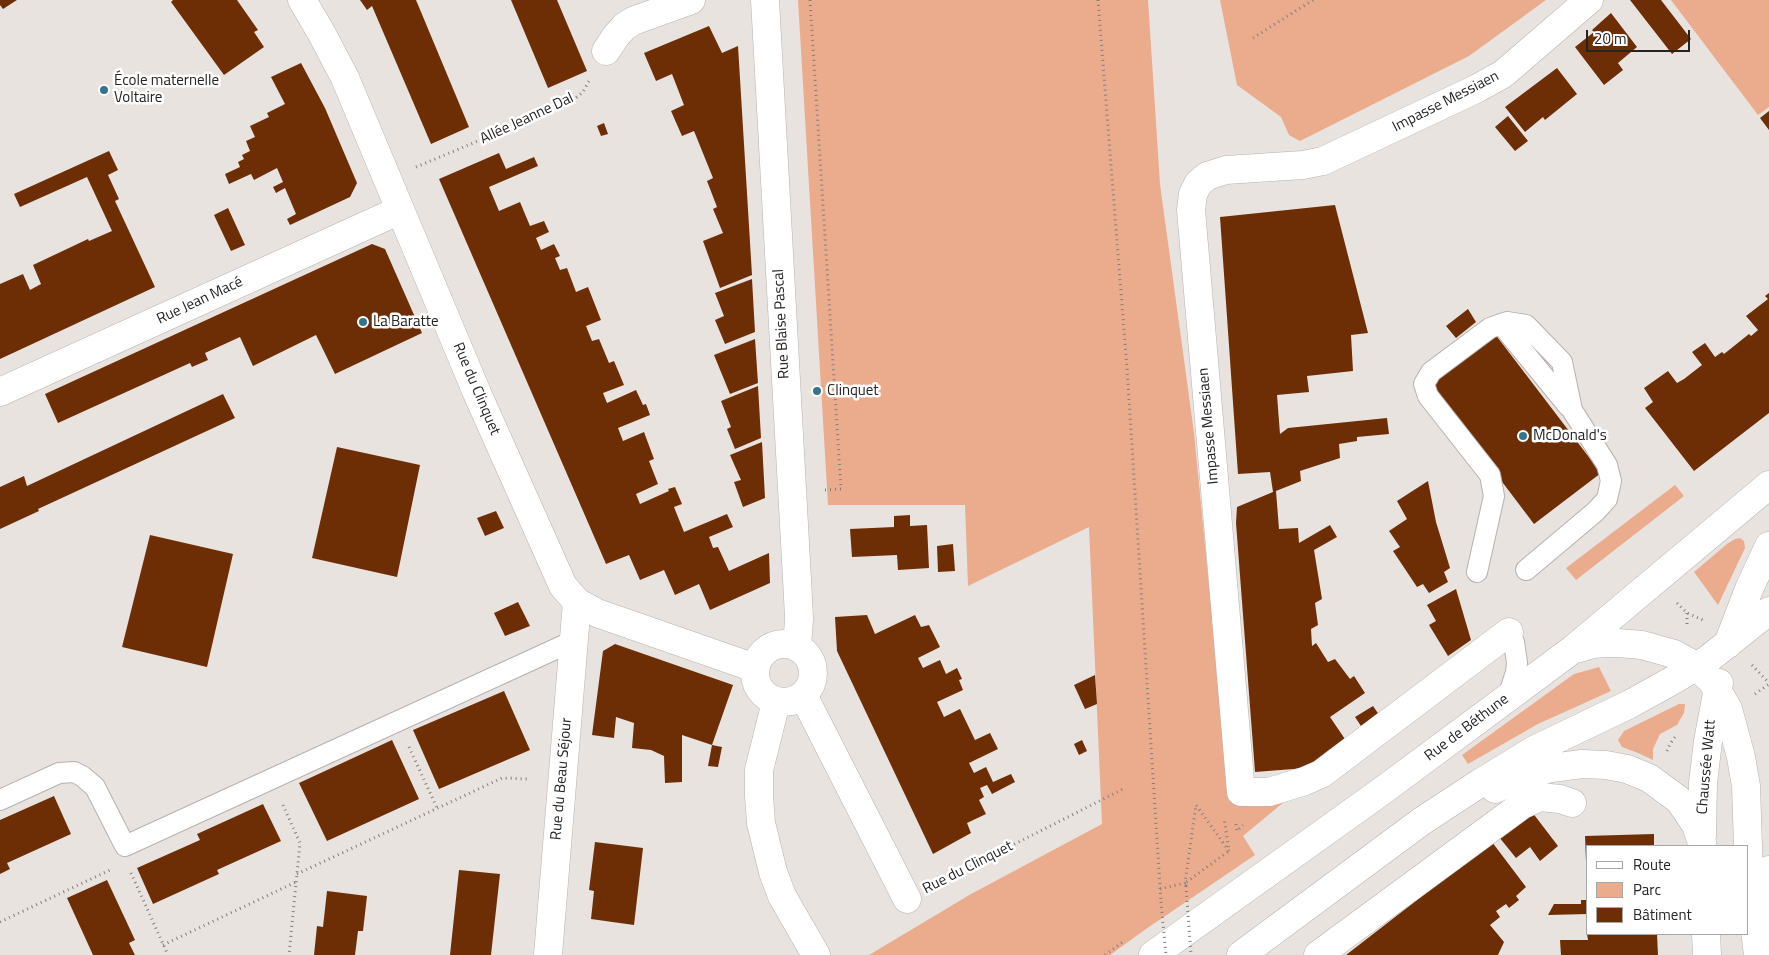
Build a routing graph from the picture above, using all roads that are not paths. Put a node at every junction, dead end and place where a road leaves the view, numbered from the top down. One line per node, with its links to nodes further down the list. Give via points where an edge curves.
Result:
1 (302, 0): 6 (street, Rue du Clinquet, via 345,78)
2 (690, 0): 5 (street, via 633,21)
3 (765, 0): 17 (street, Rue Blaise Pascal, via 799,619)
4 (1589, 0): 14 (street, Impasse Messiaen, via 1503,74 1476,89 1323,161 1226,170 1207,176 1193,194 1191,210 1241,792 1269,792 1321,774)
5 (606, 50)
6 (400, 210): 7 (street, Rue Jean Macé); 12 (street, Rue du Clinquet, via 559,578)
7 (0, 392)
8 (1769, 485): 18 (street, Rue de Béthune)
9 (1769, 546): 16 (street, Chaussée Watt)
10 (1526, 570): 11 (lane, via 1595,512 1607,499 1611,481 1607,465 1572,410 1500,324 1431,372 1424,384 1428,396 1490,475 1494,496)
11 (1478, 572)
12 (577, 602): 15 (street, Rue du Beau Séjour); 20 (street, Rue du Clinquet, via 613,619)
13 (1769, 611): 16 (street)
14 (1509, 632): 23 (lane, via 1517,663)
15 (574, 641): 25 (lane, via 272,779 126,854 95,787 74,772 59,773); 34 (street, Rue du Beau Séjour)
16 (1728, 644): 19 (street); 21 (street, Chaussée Watt)
17 (797, 647): 20 (street, via 773,646 762,654); 22 (street, via 808,656 814,669 812,684)
18 (1572, 650): 19 (street, Chaussée Watt, via 1618,642 1642,645 1674,654); 23 (street, Rue de Béthune)
19 (1696, 666): 21 (street, Chaussée Watt); 27 (street, via 1630,704 1534,750)
20 (755, 668): 24 (street, via 760,691)
21 (1718, 689): 28 (street, Chaussée Watt, via 1703,784); 29 (street, Chaussée Watt, via 1728,709 1741,757 1746,786)
22 (803, 695): 24 (street, via 790,702); 32 (street, Rue du Clinquet)
23 (1508, 697): 36 (street, Rue de Béthune)
24 (776, 702): 35 (street, via 759,770 761,823 782,896)
25 (0, 800)
26 (1572, 803): 38 (street, via 1540,797 1522,805)
27 (1422, 821): 28 (street, via 1519,778 1551,768 1606,765 1649,778 1679,800 1696,825); 37 (street)
28 (1702, 844)
29 (1748, 845)
30 (1769, 870): 40 (street, Chaussée Watt)
31 (1749, 882): 40 (street, Chaussée Watt)
32 (907, 899)
33 (1706, 935): 39 (street)
34 (548, 955)
35 (816, 955)
36 (1153, 955)
37 (1241, 955)
38 (1318, 955)
39 (1707, 955)
40 (1760, 955)

